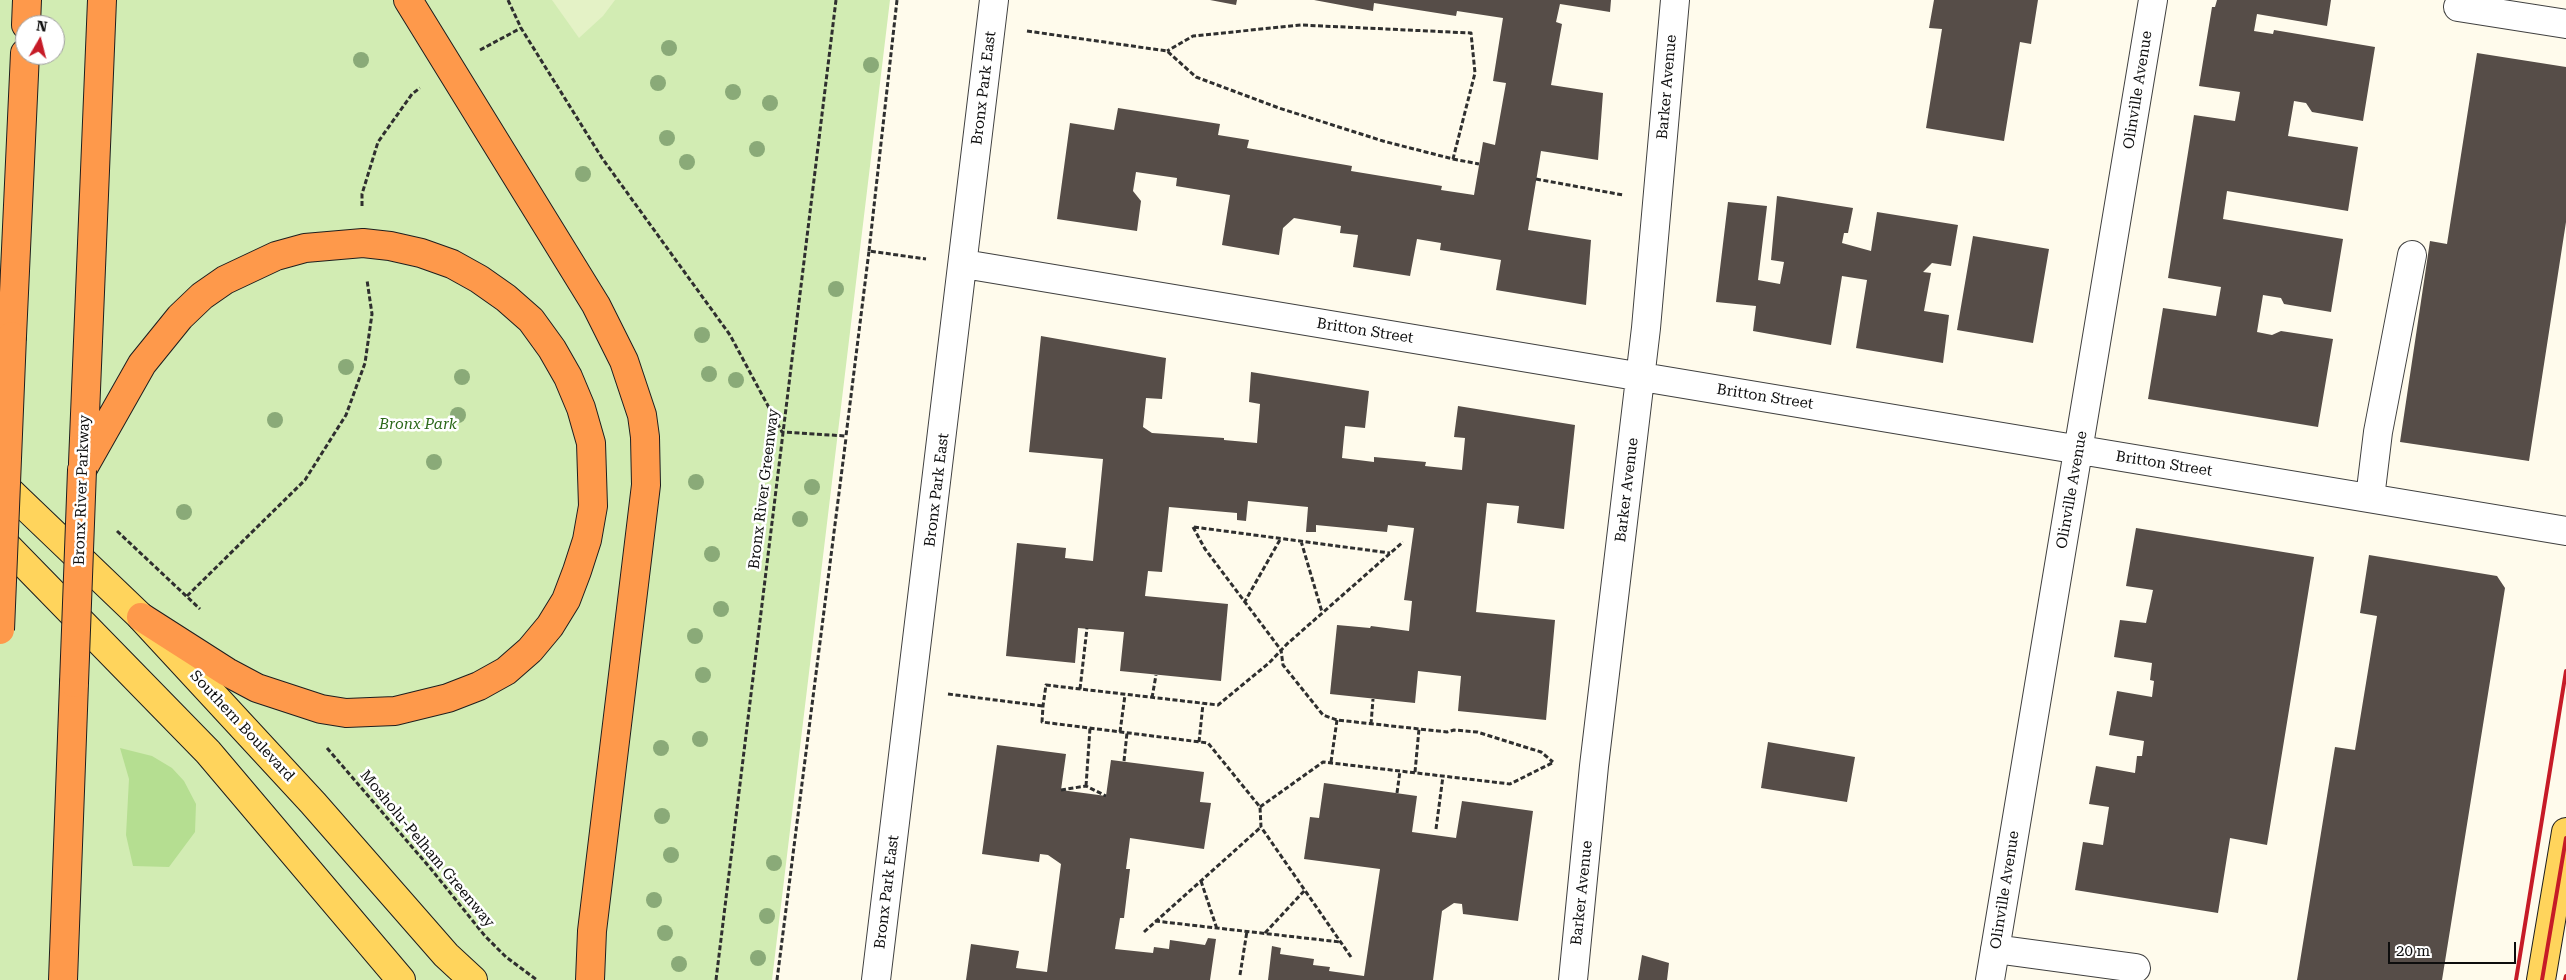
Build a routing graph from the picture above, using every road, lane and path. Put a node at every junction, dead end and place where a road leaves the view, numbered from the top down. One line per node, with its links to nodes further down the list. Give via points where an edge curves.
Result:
1 (27, 0): 11 (highway)
2 (102, 0): 29 (highway, Bronx River Parkway)
3 (408, 0): 16 (highway)
4 (508, 0): 13 (path)
5 (836, 0): 26 (path, Bronx River Greenway)
6 (897, 0): 22 (path)
7 (1675, 0): 25 (street, Barker Avenue)
8 (2153, 0): 28 (street, Olinville Avenue)
9 (2458, 7): 12 (street)
10 (993, 13): 14 (path); 24 (street, Bronx Park East)
11 (26, 15)
12 (2566, 24)
13 (521, 28): 16 (path); 26 (path, via 602,158 730,335)
14 (1167, 51): 17 (path, via 1196,77 1214,84 1374,138); 17 (path, via 1193,36 1301,25 1471,32 1475,73)
15 (24, 65): 45 (highway, bridge)
16 (448, 66): 21 (path, via 412,94 378,142 362,194); 92 (highway, via 608,327 634,388 646,437 646,485 592,932)
17 (1453, 159): 18 (path)
18 (1479, 164)
19 (1536, 179): 20 (path)
20 (1598, 190)
21 (362, 243): 29 (highway, via 305,248 276,256 226,280 202,296 142,364); 39 (path, via 372,314 365,363 346,415 305,480); 43 (highway, via 421,253 452,264 506,298 531,320 552,348 581,408 591,443 593,476 593,506 587,540 566,600 530,650 500,675 479,686 448,698 395,711 346,713 321,709 257,688)
22 (869, 251): 24 (path); 26 (path, via 846,436)
23 (2412, 256): 31 (street, via 2378,432)
24 (964, 264): 25 (street, Britton Street); 48 (street, Bronx Park East)
25 (1641, 376): 28 (street, Britton Street); 96 (street, Barker Avenue, via 1594,766)
26 (782, 432): 93 (path, Bronx River Greenway)
27 (846, 438): 94 (path)
28 (2079, 450): 31 (street, Britton Street); 84 (street, Olinville Avenue)
29 (82, 470): 87 (highway, Bronx River Parkway, bridge)
30 (0, 482): 43 (main road, Southern Boulevard)
31 (2370, 498): 33 (street, Britton Street)
32 (115, 528): 39 (path)
33 (2566, 531)
34 (1281, 538): 36 (path); 40 (path); 40 (path, via 1193,526 1205,549)
35 (0, 539): 89 (main road, via 208,752)
36 (1301, 541): 38 (path); 41 (path)
37 (1403, 542): 38 (path)
38 (1390, 553): 41 (path)
39 (187, 596): 42 (path)
40 (1244, 603): 46 (path)
41 (1322, 612): 46 (path)
42 (207, 616)
43 (141, 617): 90 (main road, Southern Boulevard)
44 (1087, 628): 49 (path)
45 (0, 630)
46 (1281, 650): 53 (path, via 1218,705); 55 (path, via 1283,665 1323,716)
47 (1156, 675): 51 (path)
48 (913, 689): 54 (path); 95 (street, Bronx Park East)
49 (1080, 689): 50 (path); 54 (path, via 1046,685)
50 (1125, 695): 51 (path); 59 (path)
51 (1152, 698): 53 (path)
52 (1373, 699): 56 (path)
53 (1203, 704): 62 (path)
54 (1043, 706): 57 (path, via 1042,722)
55 (1338, 720): 56 (path); 64 (path)
56 (1371, 724): 58 (path)
57 (1090, 728): 59 (path); 68 (path)
58 (1419, 729): 66 (path); 67 (path, via 1477,732 1541,752 1553,762 1510,784)
59 (1120, 732): 60 (path)
60 (1127, 733): 62 (path); 63 (path)
61 (322, 741): 91 (path, Mosholu-Pelham Greenway, via 485,936)
62 (1199, 742): 72 (path, via 1208,743)
63 (1124, 761)
64 (1331, 762): 65 (path); 72 (path, via 1323,762)
65 (1400, 771): 66 (path); 70 (path)
66 (1415, 772): 67 (path)
67 (1443, 776): 74 (path)
68 (1086, 786): 69 (path); 71 (path)
69 (1061, 790)
70 (1397, 793)
71 (1106, 796)
72 (1260, 807): 73 (path)
73 (1261, 827): 76 (path); 77 (path)
74 (1436, 828)
75 (2566, 832): 98 (main road)
76 (1201, 880): 78 (path); 79 (path)
77 (1305, 890): 82 (path); 83 (path)
78 (1155, 921): 79 (path); 81 (path)
79 (1217, 928): 80 (path)
80 (1247, 931): 82 (path); 88 (path)
81 (1144, 932)
82 (1265, 933): 83 (path)
83 (1340, 942): 85 (path)
84 (1995, 949): 86 (street); 97 (street, Olinville Avenue)
85 (1351, 957)
86 (2136, 968)
87 (64, 975)
88 (1240, 975)
89 (401, 980)
90 (472, 980)
91 (537, 980)
92 (590, 980)
93 (716, 980)
94 (777, 980)
95 (876, 980)
96 (1573, 980)
97 (1990, 980)
98 (2541, 980)

